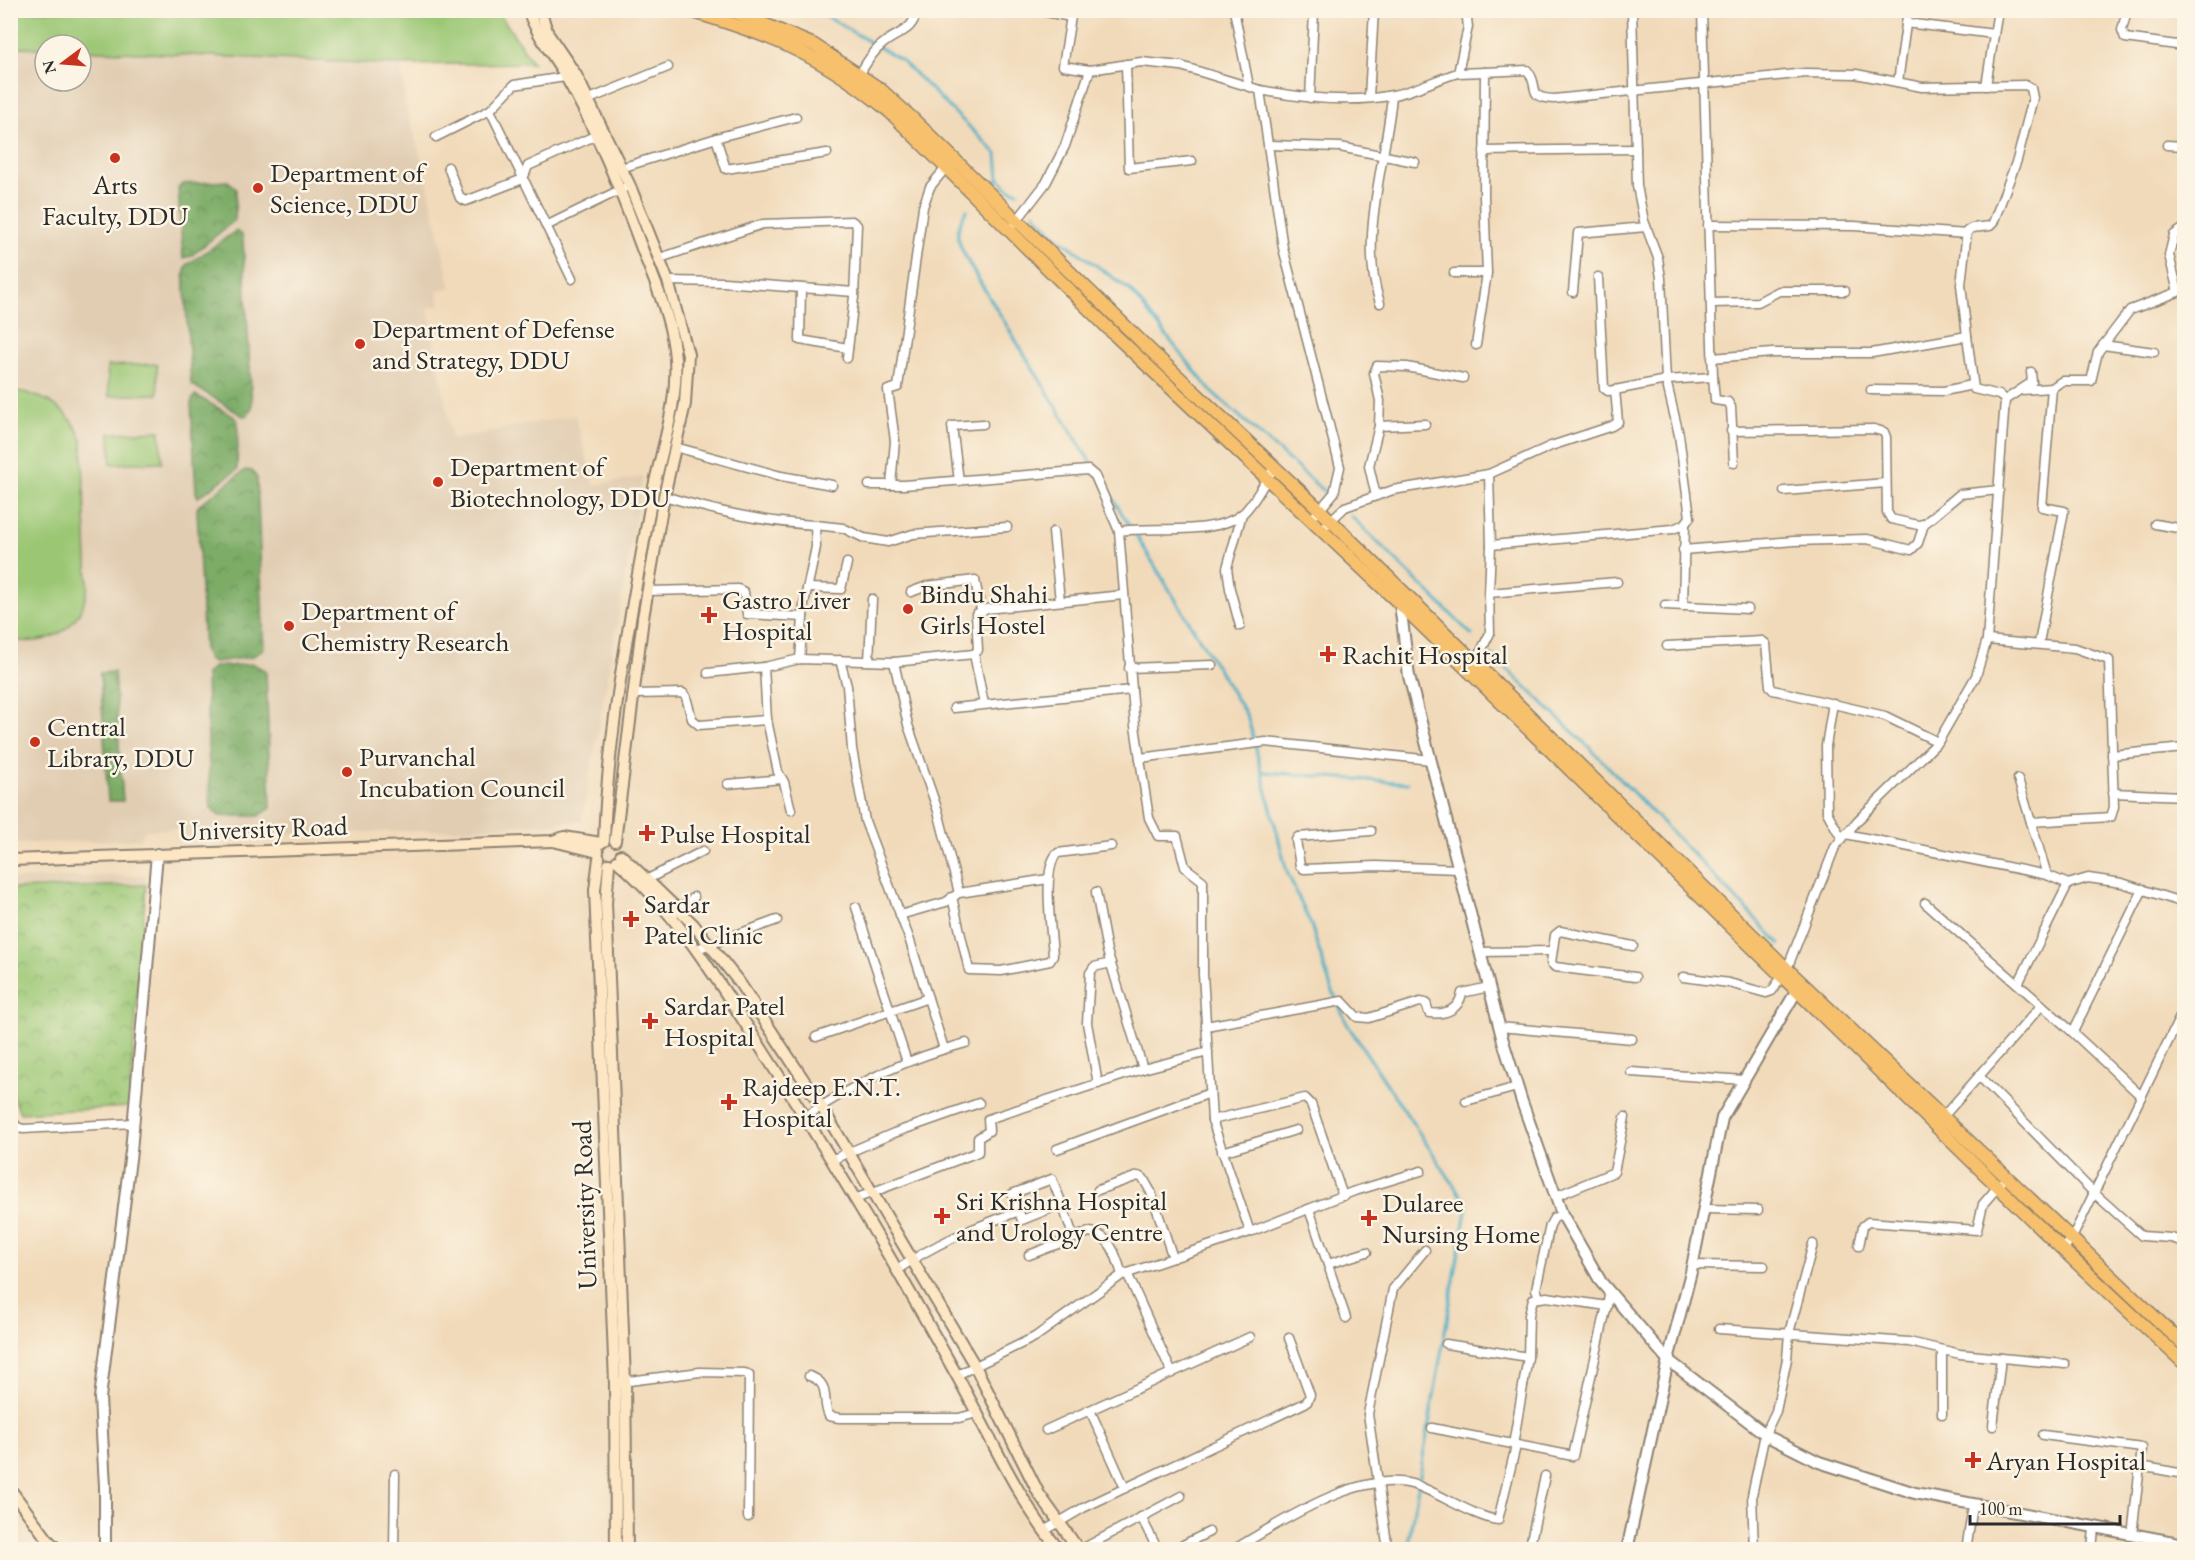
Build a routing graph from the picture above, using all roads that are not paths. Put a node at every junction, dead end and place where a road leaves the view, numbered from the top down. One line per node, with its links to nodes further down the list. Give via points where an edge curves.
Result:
1 (528, 10): 25 (main road, via 536,32)
2 (540, 10): 25 (main road, via 548,34)
3 (687, 10): 26 (main road, via 799,49)
4 (730, 10): 26 (main road, via 795,35)
5 (917, 10): 26 (street, via 910,28 884,43)
6 (1036, 10): 16 (street)
7 (1234, 10): 29 (street)
8 (1374, 10): 34 (street)
9 (1466, 10): 24 (street, via 1468,27)
10 (1632, 10): 32 (street)
11 (1702, 10): 28 (street)
12 (1908, 10): 17 (street)
13 (1998, 10): 18 (street)
14 (2127, 10): 19 (street, via 2122,30 2126,38)
15 (1314, 12): 35 (street)
16 (1071, 14): 22 (street, via 1063,66)
17 (1906, 23): 18 (street); 27 (street)
18 (1994, 34): 30 (street)
19 (2184, 46)
20 (1126, 64): 22 (street); 29 (street, via 1181,66); 49 (street, via 1128,166)
21 (668, 67): 36 (street)
22 (1090, 70): 56 (street, via 1065,146 1046,183)
23 (1485, 72): 24 (street); 32 (street, via 1527,70 1540,99); 46 (street)
24 (1458, 73): 33 (street)
25 (571, 75): 36 (main road); 37 (street, via 514,86); 39 (main road)
26 (858, 79): 51 (main road)
27 (1898, 82): 28 (street, via 1856,74 1806,73); 30 (street, via 1922,87)
28 (1704, 84): 32 (street); 57 (street)
29 (1248, 86): 31 (street)
30 (1986, 86): 61 (street, via 2026,86 2034,93 2017,160 1993,223 1972,228)
31 (1260, 90): 35 (street); 42 (street)
32 (1634, 92): 45 (street)
33 (1392, 96): 34 (street); 48 (street)
34 (1370, 97): 35 (street)
35 (1310, 98)
36 (587, 100): 39 (main road)
37 (490, 110): 40 (street); 54 (street)
38 (796, 117): 41 (street)
39 (600, 134): 53 (main road); 54 (street, via 528,166); 55 (main road)
40 (436, 137)
41 (716, 138): 47 (street, via 726,169); 53 (street)
42 (1269, 145): 48 (street, via 1340,147); 110 (street, via 1289,275 1340,467 1334,493)
43 (2167, 145): 44 (street)
44 (2184, 147)
45 (1636, 149): 46 (street); 59 (street, via 1637,186)
46 (1484, 151): 64 (street)
47 (827, 153)
48 (1384, 157): 50 (street); 73 (street, via 1372,278)
49 (1192, 161)
50 (1415, 162)
51 (950, 163): 56 (main road); 105 (street, via 930,187 922,207 901,382 888,390 895,441)
52 (448, 167): 54 (street, via 462,201)
53 (621, 168): 55 (main road)
54 (523, 179): 58 (street)
55 (625, 188): 58 (street); 62 (main road); 176 (main road, via 664,306 675,375 624,654 606,787)
56 (1013, 225): 98 (main road); 100 (main road, via 1116,336)
57 (1708, 225): 61 (street, via 1854,226); 74 (street)
58 (546, 226): 66 (street)
59 (1646, 227): 71 (street, via 1578,233); 85 (street, via 1661,278)
60 (2184, 228): 72 (street, via 2174,235 2169,255)
61 (1967, 234): 75 (street, via 1961,285)
62 (660, 258): 67 (main road); 70 (street, via 763,224 852,221 856,225)
63 (1454, 273): 64 (street)
64 (1487, 273): 76 (street)
65 (1598, 277): 88 (street, via 1604,388)
66 (572, 279)
67 (668, 281): 68 (street); 96 (main road, via 688,354 685,404)
68 (801, 288): 70 (street); 78 (street, via 800,340)
69 (1845, 291): 74 (street, via 1779,291 1758,302)
70 (854, 292): 78 (street)
71 (1573, 292)
72 (2181, 292): 77 (street, via 2130,310)
73 (1380, 303)
74 (1711, 303): 81 (street)
75 (1967, 336): 81 (street, via 1872,353 1772,353); 86 (street)
76 (1476, 345)
77 (2103, 345): 79 (street); 87 (street, via 2091,381 2062,381)
78 (848, 348): 80 (street)
79 (2154, 352)
80 (847, 358)
81 (1712, 358): 83 (street)
82 (2031, 372): 90 (street, via 2032,382)
83 (1713, 377): 85 (street); 95 (street, via 1715,400 1731,405)
84 (1463, 378): 94 (street, via 1416,368 1377,366 1374,373 1380,401)
85 (1666, 380): 88 (street); 114 (street, via 1689,503 1690,517)
86 (1972, 385): 89 (street, via 1944,391); 91 (street)
87 (2052, 388): 90 (street); 142 (street, via 2042,507 2064,510)
88 (1616, 390): 99 (street, via 1618,422)
89 (1871, 390)
90 (2020, 390): 91 (street)
91 (2005, 400): 106 (street)
92 (983, 424): 101 (street, via 952,426)
93 (1425, 424): 94 (street)
94 (1379, 426): 109 (street, via 1369,466)
95 (1731, 431): 97 (street); 102 (street, via 1884,432)
96 (675, 447): 103 (street, via 781,476); 108 (main road)
97 (1734, 463)
98 (1274, 468): 100 (street); 110 (main road)
99 (1488, 474): 109 (street); 123 (street)
100 (1266, 479): 111 (street); 112 (main road)
101 (959, 482): 105 (street); 121 (street, via 1088,470 1095,476)
102 (1886, 483): 107 (street); 115 (street, via 1888,517)
103 (832, 485)
104 (869, 485): 105 (street)
105 (891, 485)
106 (1999, 490): 115 (street, via 1960,494); 141 (street)
107 (1784, 491)
108 (664, 496): 117 (street, via 730,515); 128 (main road)
109 (1376, 496): 113 (street, via 1345,507)
110 (1320, 510): 112 (street); 113 (main road)
111 (1242, 514): 121 (street, via 1201,529); 140 (street, via 1227,568)
112 (1311, 520): 120 (main road)
113 (1330, 520): 120 (street); 133 (main road)
114 (1685, 524): 123 (street, via 1673,529); 124 (street)
115 (1924, 524): 124 (street, via 1918,543 1911,550 1866,539)
116 (2156, 524): 119 (street)
117 (815, 525): 118 (street, via 843,528 864,538 888,542 913,534); 127 (street, via 816,547)
118 (1007, 527)
119 (2184, 529)
120 (1321, 530): 133 (main road)
121 (1119, 531): 131 (street)
122 (1053, 532): 134 (street)
123 (1491, 545): 130 (street)
124 (1683, 550): 136 (street)
125 (847, 563): 127 (street, via 841,589)
126 (1617, 582): 130 (street)
127 (807, 588): 139 (street)
128 (648, 591): 139 (street, via 738,589 744,592 747,614); 155 (main road)
129 (911, 592): 138 (street, via 975,580)
130 (1489, 593): 152 (street, via 1490,633)
131 (1123, 595): 134 (street); 151 (street)
132 (872, 598): 147 (street)
133 (1403, 600): 152 (main road); 164 (street, via 1409,676)
134 (1060, 601): 138 (street)
135 (1665, 605): 136 (street)
136 (1683, 606): 137 (street)
137 (1748, 609)
138 (981, 610): 144 (street, via 976,614 978,650)
139 (803, 616): 145 (street)
140 (1240, 626)
141 (1987, 640): 142 (street); 160 (street, via 1976,676)
142 (2039, 643): 162 (street, via 2075,648 2109,660)
143 (1667, 646): 157 (street, via 1762,641 1766,644 1771,689)
144 (974, 654): 148 (street); 156 (street)
145 (800, 659): 146 (street); 150 (street)
146 (840, 660): 147 (street); 192 (street, via 865,821)
147 (869, 661): 148 (street)
148 (894, 662): 186 (street, via 908,725 938,811)
149 (1212, 665): 151 (street)
150 (764, 667): 153 (street); 159 (street)
151 (1130, 668): 154 (street)
152 (1473, 668): 200 (main road)
153 (708, 673)
154 (1132, 690): 156 (street); 163 (street)
155 (635, 694): 159 (street, via 683,693 692,719 699,725); 176 (main road)
156 (984, 704): 158 (street)
157 (1833, 704): 160 (street, via 1894,719); 173 (street, via 1826,746 1827,812)
158 (954, 708)
159 (767, 720): 165 (street)
160 (1938, 742): 173 (street)
161 (2184, 748): 162 (street)
162 (2112, 755): 168 (street)
163 (1140, 759): 164 (street, via 1266,742); 210 (street, via 1149,818 1158,836 1177,836 1185,867 1203,881)
164 (1431, 760): 179 (street)
165 (782, 779): 167 (street); 170 (street)
166 (2018, 779): 171 (street)
167 (728, 784)
168 (2114, 793): 169 (street); 171 (street, via 2110,817)
169 (2184, 796)
170 (790, 810)
171 (2031, 822): 180 (street)
172 (1371, 831): 179 (street, via 1298,837 1300,866)
173 (1844, 836): 180 (street); 200 (street, via 1835,847)
174 (1110, 846): 181 (street, via 1055,855)
175 (703, 851): 182 (street)
176 (608, 852): 177 (main road, University Road, via 553,841); 182 (main road); 292 (main road, University Road, via 595,890)
177 (158, 854): 178 (main road, University Road); 235 (street)
178 (10, 860)
179 (1459, 869): 198 (street)
180 (2047, 875): 183 (street)
181 (1048, 879): 186 (street); 186 (street, via 1052,959 1001,971 972,972 968,968)
182 (645, 881): 191 (main road)
183 (2068, 884): 184 (street, via 2088,878); 203 (street)
184 (2143, 889): 189 (street); 212 (street)
185 (1096, 892): 199 (street)
186 (956, 895): 192 (street)
187 (694, 897): 191 (street)
188 (1924, 903): 203 (street)
189 (2184, 903)
190 (856, 908): 209 (street)
191 (676, 912): 194 (main road); 196 (main road)
192 (900, 915): 206 (street)
193 (777, 920): 194 (street)
194 (709, 945): 196 (street); 229 (main road, via 739,982)
195 (1633, 946): 197 (street, via 1560,932 1555,934)
196 (697, 949): 231 (main road)
197 (1552, 951): 198 (street); 201 (street, via 1551,963 1555,968)
198 (1480, 952): 205 (street)
199 (1111, 963): 219 (street); 223 (street, via 1094,967 1090,973 1087,1023)
200 (1785, 973): 202 (street, via 1770,993); 204 (main road)
201 (1635, 977)
202 (1683, 977)
203 (2018, 984): 207 (street)
204 (1799, 986): 222 (street); 234 (main road)
205 (1489, 987): 210 (street, via 1467,990 1454,1009 1436,1014 1429,1013 1426,1003 1420,1002 1369,1018 1357,1017 1342,1001); 211 (street)
206 (928, 998): 209 (street); 216 (street)
207 (2042, 1005): 212 (street); 221 (street)
208 (2184, 1009): 226 (street)
209 (890, 1011): 213 (street); 218 (street)
210 (1206, 1026): 217 (street)
211 (1499, 1027): 214 (street); 224 (street)
212 (2073, 1032): 226 (street)
213 (816, 1037)
214 (1632, 1039)
215 (966, 1043): 216 (street)
216 (944, 1049): 218 (street)
217 (1208, 1052): 219 (street); 225 (street)
218 (907, 1062): 229 (street)
219 (1143, 1069): 223 (street)
220 (1631, 1072): 222 (street)
221 (1979, 1076): 234 (street); 245 (street)
222 (1744, 1080): 251 (street, via 1722,1118)
223 (1098, 1084): 243 (street, via 988,1119 989,1131 978,1138 978,1152)
224 (1517, 1087): 227 (street); 247 (street)
225 (1210, 1094): 233 (street); 237 (street)
226 (2141, 1096): 245 (street)
227 (1466, 1101)
228 (979, 1103): 238 (street)
229 (821, 1106): 231 (street); 238 (main road)
230 (10, 1117): 235 (street, via 23,1129)
231 (805, 1117): 240 (main road)
232 (1625, 1117): 247 (street, via 1614,1172)
233 (1212, 1120): 239 (street); 246 (street, via 1301,1098 1309,1100)
234 (1939, 1121): 242 (main road)
235 (134, 1123): 320 (street, via 100,1398)
236 (1296, 1130): 239 (street)
237 (1057, 1149)
238 (846, 1151): 240 (street); 243 (main road)
239 (1222, 1152): 255 (street)
240 (831, 1160): 248 (main road)
241 (1421, 1171): 246 (street)
242 (2001, 1183): 259 (main road); 260 (street, via 1983,1204 1977,1230 1868,1222 1863,1226)
243 (871, 1190): 248 (street); 264 (main road)
244 (1098, 1190): 265 (street, via 1138,1176 1143,1178)
245 (2094, 1193): 257 (street, via 2142,1236); 259 (street)
246 (1343, 1196): 250 (street)
247 (1556, 1196): 254 (street)
248 (855, 1199): 269 (main road)
249 (1062, 1204): 253 (street, via 1022,1220); 253 (street, via 1052,1179 1012,1194); 256 (street)
250 (1309, 1209): 255 (street); 266 (street)
251 (1704, 1209): 252 (street); 267 (street)
252 (1758, 1210)
253 (1019, 1211): 264 (street, via 968,1230)
254 (1562, 1214): 271 (street); 272 (street, via 1550,1225 1536,1289)
255 (1250, 1232): 265 (street)
256 (1074, 1238): 263 (street); 270 (street, via 1095,1233 1114,1250)
257 (2184, 1242)
258 (1813, 1244): 276 (street)
259 (2067, 1245): 279 (main road); 282 (main road)
260 (1859, 1246)
261 (1425, 1250): 306 (street, via 1393,1289 1368,1414)
262 (1368, 1252): 266 (street)
263 (1029, 1255)
264 (913, 1258): 269 (street); 288 (main road)
265 (1173, 1258): 270 (street)
266 (1328, 1264): 274 (street)
267 (1692, 1265): 268 (street); 285 (street)
268 (1764, 1266)
269 (897, 1270): 290 (main road)
270 (1125, 1274): 288 (street, via 1035,1337); 289 (street)
271 (1610, 1292): 273 (street); 285 (street)
272 (1539, 1298): 273 (street); 283 (street, via 1530,1305)
273 (1607, 1306): 301 (street, via 1573,1456)
274 (1346, 1318)
275 (1719, 1329): 276 (street)
276 (1790, 1333): 281 (street, via 1909,1342); 299 (street, via 1776,1412)
277 (1250, 1337): 289 (street)
278 (1289, 1338): 307 (street, via 1310,1395 1307,1402)
279 (2183, 1341): 282 (main road)
280 (1446, 1344): 283 (street)
281 (1942, 1350): 284 (street); 295 (street)
282 (2174, 1353): 286 (main road)
283 (1528, 1357): 301 (street)
284 (2001, 1358): 287 (street); 296 (street)
285 (1668, 1360): 299 (street); 331 (street)
286 (2184, 1363)
287 (2065, 1364)
288 (975, 1366): 290 (street); 313 (main road, via 1039,1494)
289 (1172, 1372): 293 (street)
290 (957, 1375): 294 (main road)
291 (809, 1376): 294 (street, via 824,1384 829,1416 959,1418)
292 (620, 1382): 311 (street, via 700,1372 749,1375); 322 (main road, University Road); 323 (main road, University Road)
293 (1090, 1410): 298 (street); 307 (street)
294 (977, 1413): 315 (main road)
295 (1942, 1414)
296 (1993, 1426)
297 (1432, 1428): 301 (street)
298 (1046, 1430)
299 (1766, 1434): 310 (street, via 1820,1462 1915,1493); 332 (street, via 1752,1495)
300 (2043, 1435): 302 (street, via 2142,1448)
301 (1514, 1446): 306 (street, via 1498,1520 1416,1485)
302 (2140, 1466): 304 (street); 317 (street)
303 (395, 1474): 321 (street)
304 (2184, 1474)
305 (1545, 1476): 330 (street)
306 (1378, 1483): 328 (street, via 1353,1487 1283,1518); 329 (street)
307 (1125, 1488): 313 (street)
308 (10, 1489): 319 (main road)
309 (1181, 1496): 312 (street)
310 (1973, 1506): 314 (street); 333 (street)
311 (748, 1517)
312 (1141, 1517): 325 (street); 326 (street)
313 (1059, 1522): 315 (street); 325 (main road)
314 (2094, 1528): 317 (street); 334 (street)
315 (1044, 1532): 324 (main road)
316 (1209, 1532): 327 (street)
317 (2132, 1535): 318 (street)
318 (2184, 1544)
319 (58, 1550)
320 (105, 1550)
321 (394, 1550)
322 (616, 1550)
323 (627, 1550)
324 (1059, 1550)
325 (1080, 1550)
326 (1158, 1550)
327 (1173, 1550)
328 (1233, 1550)
329 (1388, 1550)
330 (1529, 1550)
331 (1627, 1550)
332 (1754, 1550)
333 (1966, 1550)
334 (2092, 1550)

